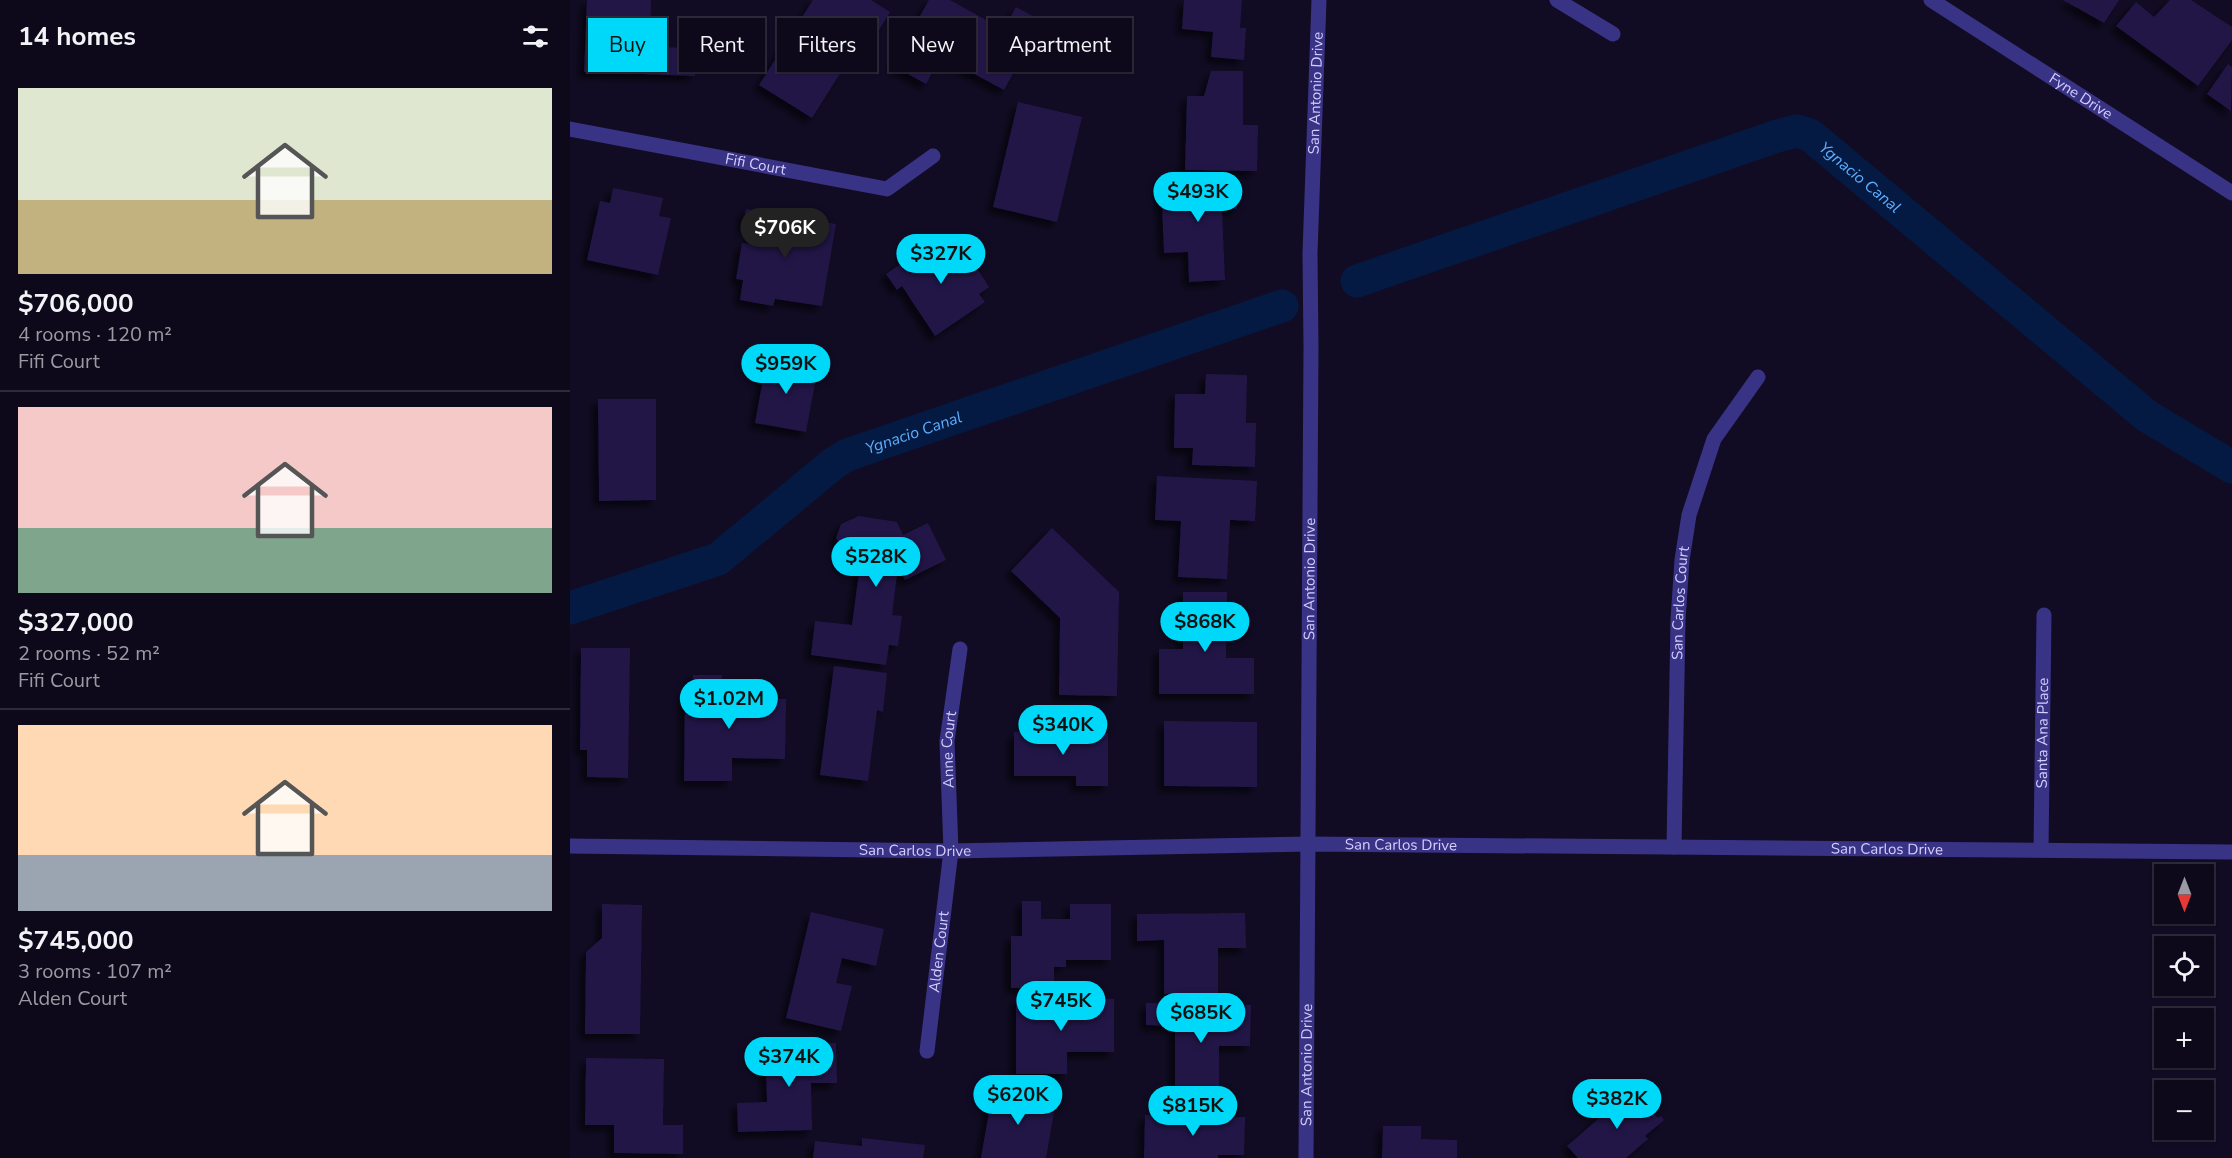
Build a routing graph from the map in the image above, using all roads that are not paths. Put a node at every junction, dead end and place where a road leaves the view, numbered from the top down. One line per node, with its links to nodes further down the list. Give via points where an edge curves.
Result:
1 (1319, 0): 11 (street, San Antonio Drive, via 1310,253)
2 (1557, 0): 4 (street)
3 (1931, 0): 7 (street, Fyne Drive)
4 (1613, 34)
5 (570, 129): 6 (street, Fifi Court, via 887,189)
6 (933, 156)
7 (2232, 194)
8 (1758, 376): 13 (street, San Carlos Court, via 1714,439 1689,514 1678,620)
9 (2044, 615): 14 (street, Santa Ana Place)
10 (960, 649): 15 (street, Anne Court, via 947,741)
11 (1308, 844): 13 (street, San Carlos Drive); 15 (street, San Carlos Drive); 18 (street, San Antonio Drive)
12 (570, 846): 15 (street, San Carlos Drive)
13 (1674, 847): 14 (street, San Carlos Drive)
14 (2040, 850): 16 (street, San Carlos Drive)
15 (951, 851): 17 (street, Alden Court)
16 (2232, 852)
17 (927, 1051)
18 (1306, 1158)

